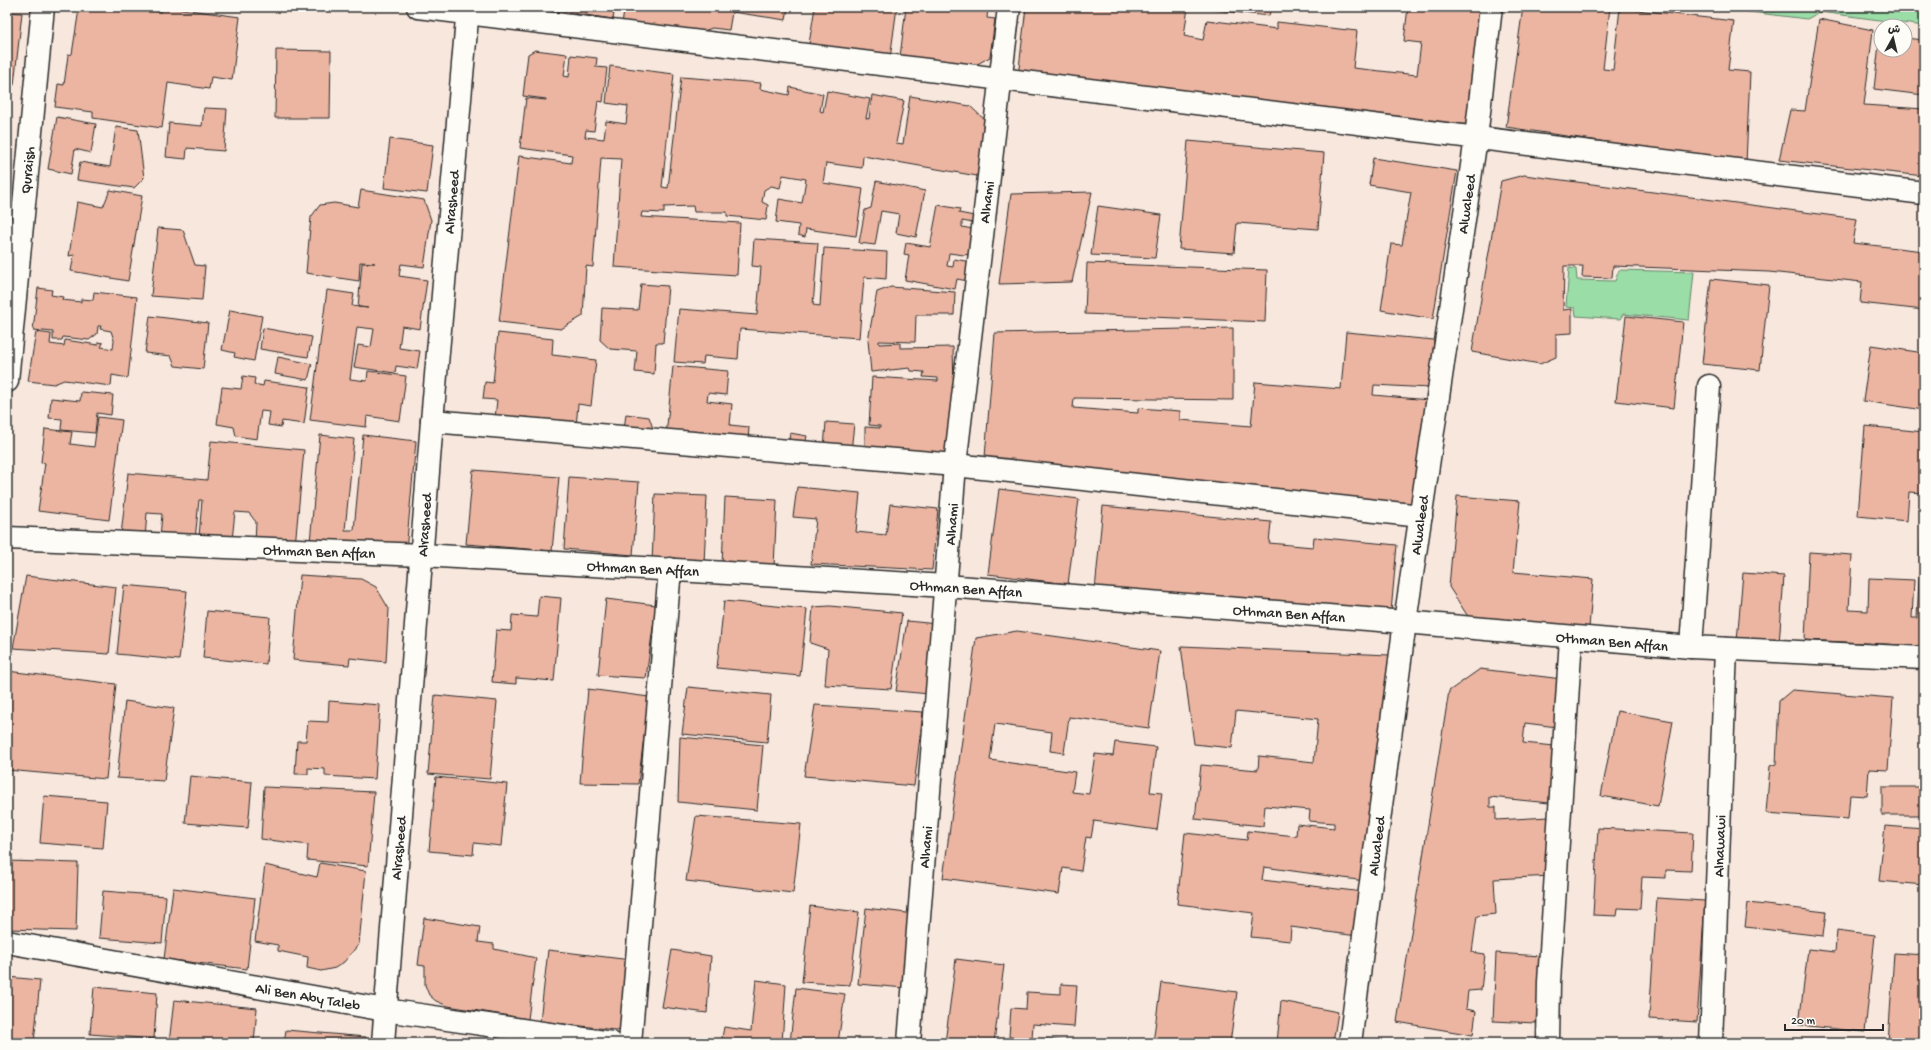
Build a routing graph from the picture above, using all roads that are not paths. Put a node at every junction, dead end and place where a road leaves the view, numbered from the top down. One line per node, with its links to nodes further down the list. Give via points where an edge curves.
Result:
1 (43, 7): 9 (street, Quraish)
2 (418, 7): 5 (street)
3 (1009, 7): 6 (street, Alhami)
4 (1491, 7): 7 (street, Alwaleed)
5 (467, 10): 6 (street); 11 (street, Alrasheed)
6 (1001, 79): 7 (street); 12 (street, Alhami)
7 (1476, 138): 8 (street); 13 (street, Alwaleed)
8 (1924, 193)
9 (7, 381)
10 (1709, 386): 20 (street)
11 (432, 421): 12 (street); 15 (street, Alrasheed)
12 (955, 465): 13 (street); 17 (street, Alhami)
13 (1421, 516): 18 (street, Alwaleed)
14 (7, 538): 15 (street, Othman Ben Affan)
15 (422, 555): 16 (street, Othman Ben Affan); 24 (street, Alrasheed)
16 (670, 569): 17 (street, Othman Ben Affan); 27 (street)
17 (946, 586): 18 (street, Othman Ben Affan); 28 (street, Alhami)
18 (1405, 622): 19 (street, Othman Ben Affan); 29 (street, Alwaleed)
19 (1571, 638): 20 (street, Othman Ben Affan); 30 (street, via 1549,982)
20 (1691, 647): 21 (street, Othman Ben Affan)
21 (1726, 649): 22 (street, Othman Ben Affan); 31 (street, Alnawawi)
22 (1924, 658)
23 (7, 942): 24 (street, Ali Ben Aby Taleb)
24 (386, 1010): 25 (street, Alrasheed); 26 (street, Ali Ben Aby Taleb)
25 (383, 1043)
26 (611, 1043)
27 (630, 1043)
28 (909, 1043)
29 (1350, 1043)
30 (1548, 1043)
31 (1711, 1043)

